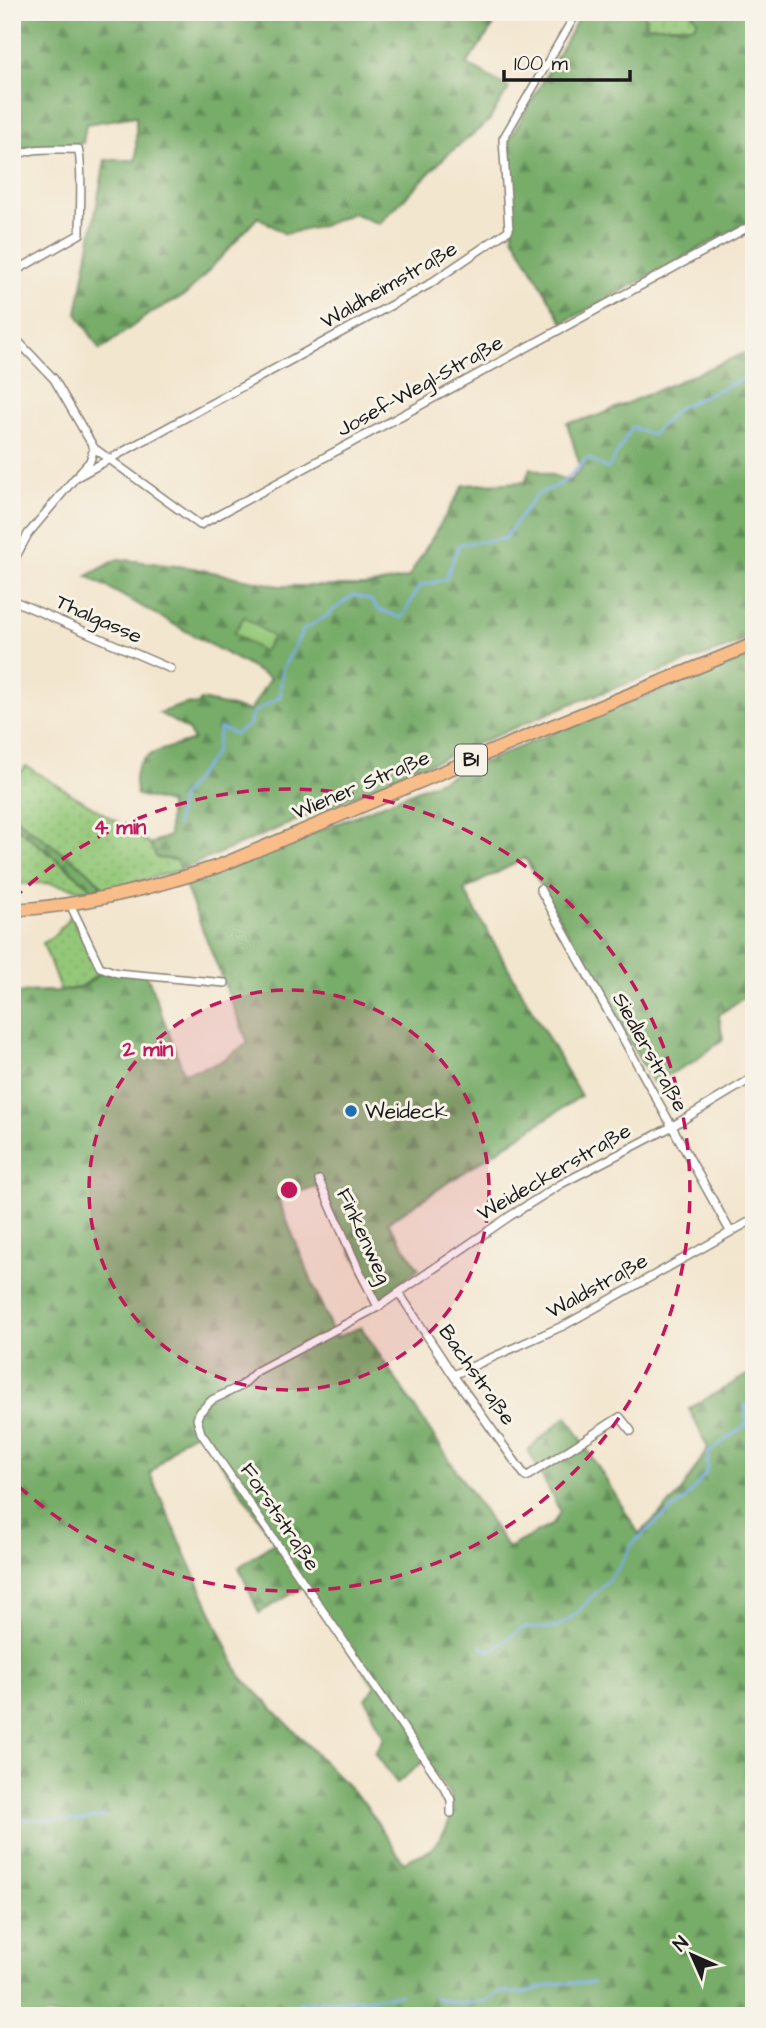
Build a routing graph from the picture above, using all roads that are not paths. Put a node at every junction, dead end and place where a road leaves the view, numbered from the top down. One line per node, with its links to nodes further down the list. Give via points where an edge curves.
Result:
1 (577, 12): 7 (street, Waldheimstraße, via 503,139 509,230 428,285)
2 (12, 159): 4 (street, via 18,153 36,150 78,149 82,157 80,234)
3 (754, 224): 7 (street, Josef-Wegl-Straße, via 200,525)
4 (12, 273)
5 (12, 335): 6 (street, via 54,379)
6 (94, 448): 7 (street); 8 (street, Waldheimstraße, via 90,461)
7 (110, 459): 8 (street, Waldheimstraße)
8 (75, 478): 9 (street, Waldheimstraße, via 28,534)
9 (12, 564)
10 (12, 600): 12 (street, Thalgasse)
11 (754, 644): 14 (main road, Wiener Straße / B1, via 219,866)
12 (171, 669)
13 (540, 889): 18 (street, Siedlerstraße)
14 (70, 904): 15 (main road, Wiener Straße / B1); 16 (street, via 100,967)
15 (12, 910)
16 (225, 983)
17 (754, 1077): 18 (street, Weideckerstraße)
18 (671, 1127): 21 (street, Siedlerstraße); 22 (street, Weideckerstraße, via 551,1190)
19 (319, 1180): 23 (street, Finkenweg)
20 (754, 1219): 21 (street, Waldstraße)
21 (730, 1231): 24 (street, Waldstraße, via 565,1325)
22 (399, 1293): 23 (street, Weideckerstraße); 24 (street, Bachstraße)
23 (378, 1307): 26 (street, Forststraße, via 266,1365 241,1386 212,1401 197,1419 201,1433 446,1790)
24 (453, 1374): 25 (street, Bachstraße, via 526,1477 620,1417)
25 (631, 1431)
26 (451, 1813)

